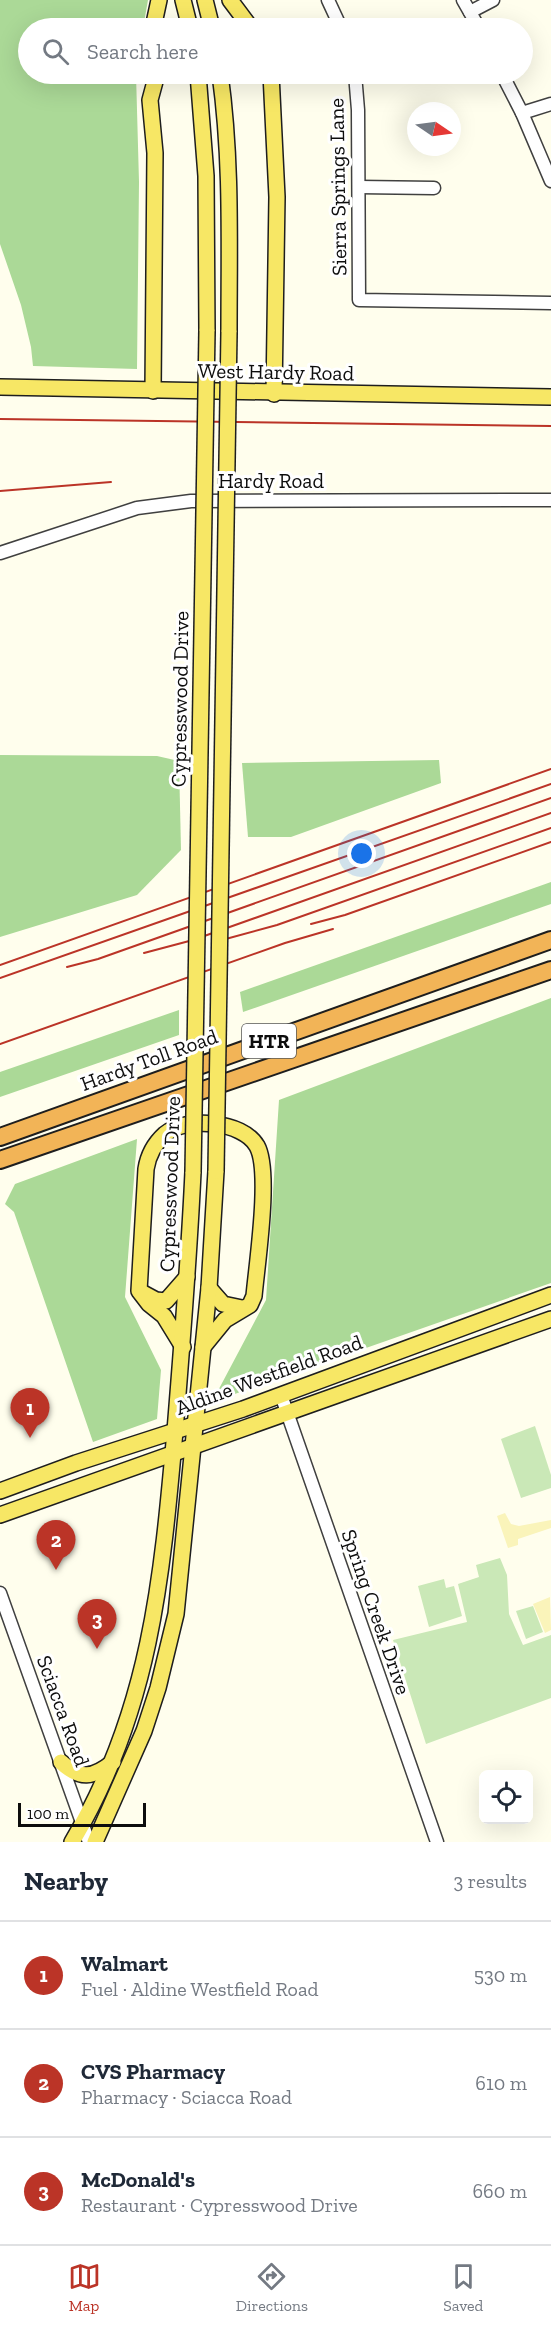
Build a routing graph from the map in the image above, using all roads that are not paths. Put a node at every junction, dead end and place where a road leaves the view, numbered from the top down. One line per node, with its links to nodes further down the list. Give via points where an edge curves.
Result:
1 (159, 0): 9 (main road)
2 (183, 0): 10 (main road)
3 (205, 0): 11 (main road)
4 (230, 0): 12 (main road)
5 (328, 0): 13 (street)
6 (463, 0): 8 (street)
7 (493, 0): 8 (street)
8 (470, 12): 14 (street)
9 (155, 18)
10 (188, 18)
11 (210, 18)
12 (244, 18)
13 (336, 18)
14 (472, 18)
15 (147, 84): 25 (main road)
16 (154, 84): 25 (main road)
17 (192, 84): 30 (main road)
18 (199, 84): 30 (main road)
19 (221, 84): 29 (main road)
20 (228, 84): 29 (main road)
21 (269, 84): 26 (main road)
22 (272, 84): 26 (main road)
23 (356, 84): 32 (street, Sierra Springs Lane)
24 (507, 84): 28 (street)
25 (150, 100): 36 (main road, via 155,153)
26 (273, 100): 37 (main road, via 277,197)
27 (551, 104): 28 (street)
28 (522, 113): 31 (street)
29 (227, 128): 48 (main road, Cypresswood Drive, bridge, via 229,332 216,1171)
30 (206, 176): 47 (main road, Cypresswood Drive, bridge, via 207,331 193,1172)
31 (551, 181)
32 (359, 187): 33 (street); 34 (street, Sierra Springs Lane, via 359,300)
33 (434, 188)
34 (551, 303)
35 (0, 387): 36 (main road, West Hardy Road)
36 (153, 391): 37 (main road, West Hardy Road)
37 (274, 394): 38 (main road, West Hardy Road)
38 (551, 397)
39 (551, 500): 40 (street, Hardy Road, via 191,501 137,508)
40 (0, 554)
41 (551, 940): 45 (highway, Hardy Toll Road / HTR)
42 (551, 970): 44 (highway, HTR)
43 (551, 977): 44 (highway)
44 (496, 991): 46 (highway, HTR)
45 (0, 1137)
46 (0, 1160)
47 (187, 1277): 49 (main road, via 165,1301); 54 (main road, Cypresswood Drive)
48 (209, 1288): 51 (main road, via 223,1304); 55 (main road, Cypresswood Drive)
49 (139, 1291): 51 (main road, via 146,1169 152,1151 165,1134 176,1128 203,1123 226,1125 256,1145 263,1171 254,1296 250,1305); 54 (main road, via 164,1316)
50 (550, 1301): 53 (main road, Aldine Westfield Road)
51 (242, 1308): 55 (main road, via 225,1320)
52 (551, 1319): 56 (main road, Aldine Westfield Road)
53 (412, 1345): 56 (main road); 58 (main road, Aldine Westfield Road)
54 (183, 1347): 62 (main road, Cypresswood Drive)
55 (203, 1347): 57 (main road, Cypresswood Drive)
56 (418, 1366): 60 (main road, Aldine Westfield Road)
57 (199, 1387): 59 (main road, via 204,1400 215,1410); 61 (main road, Cypresswood Drive)
58 (281, 1395): 59 (main road, Aldine Westfield Road); 60 (street, Spring Creek Drive)
59 (243, 1409): 61 (main road, Aldine Westfield Road)
60 (286, 1415): 63 (main road, Aldine Westfield Road); 78 (street, Spring Creek Drive)
61 (195, 1424): 62 (main road, Aldine Westfield Road); 63 (main road, Cypresswood Drive)
62 (175, 1431): 64 (main road, Cypresswood Drive); 66 (main road, Aldine Westfield Road)
63 (192, 1445): 64 (main road, Aldine Westfield Road); 71 (main road, Cypresswood Drive, via 183,1570)
64 (174, 1452): 65 (main road, Aldine Westfield Road); 67 (main road, Cypresswood Drive)
65 (124, 1468): 67 (main road, via 150,1466 160,1471); 68 (main road, Aldine Westfield Road)
66 (0, 1491)
67 (170, 1491): 70 (main road, Cypresswood Drive, via 160,1589)
68 (0, 1515)
69 (0, 1593): 72 (street, Sciacca Road)
70 (149, 1644): 71 (main road); 73 (main road, Cypresswood Drive)
71 (169, 1648): 77 (main road, Cypresswood Drive, via 144,1731)
72 (61, 1762): 73 (main road, via 71,1772 85,1776 100,1773); 74 (street, Sciacca Road)
73 (112, 1762): 74 (main road, Cypresswood Drive)
74 (83, 1824): 75 (main road, Cypresswood Drive); 76 (street, Sciacca Road)
75 (72, 1842)
76 (89, 1842)
77 (95, 1842)
78 (437, 1842)

